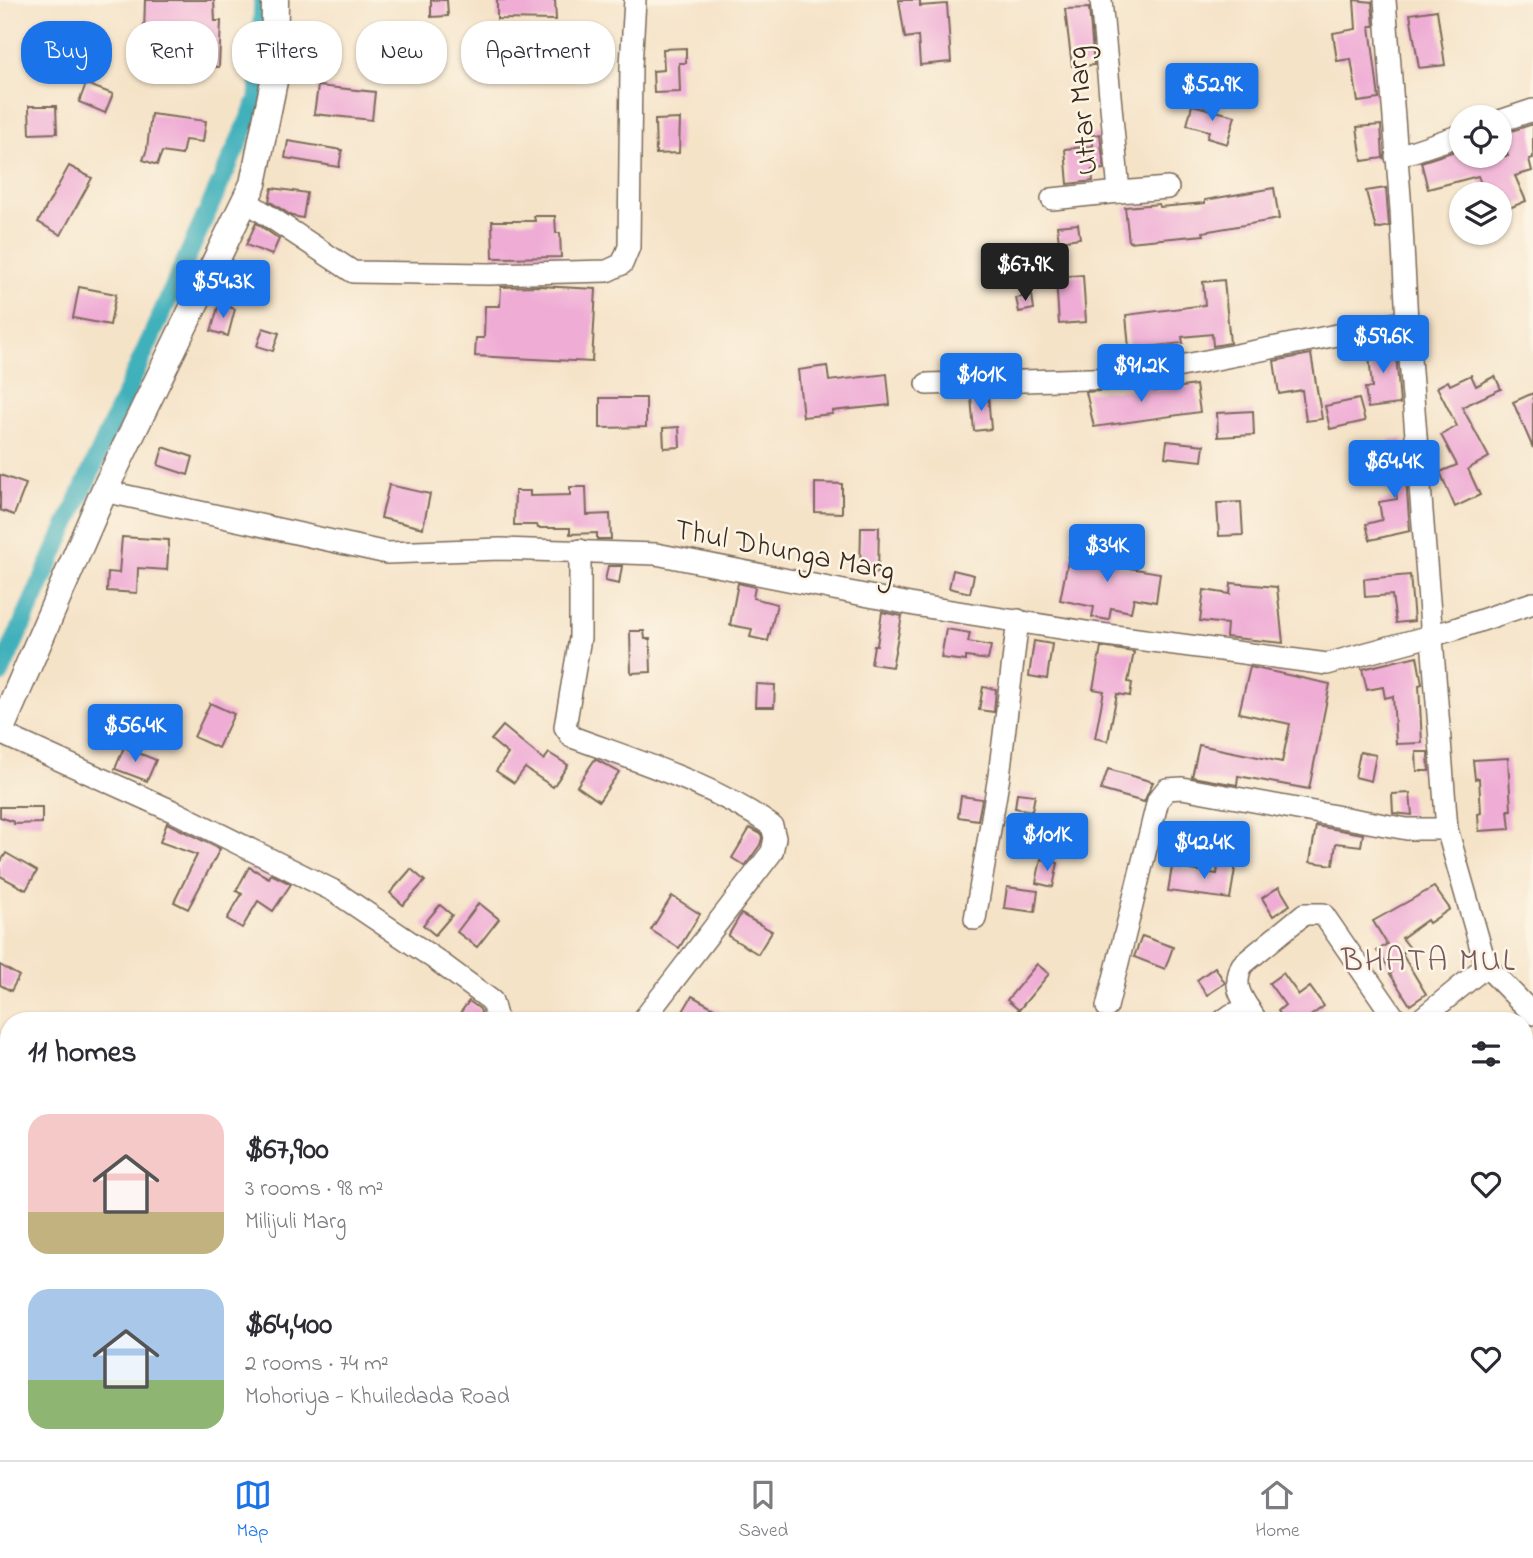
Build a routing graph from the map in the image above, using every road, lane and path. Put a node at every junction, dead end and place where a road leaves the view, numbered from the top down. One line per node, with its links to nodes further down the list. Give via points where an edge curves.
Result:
1 (275, 0): 12 (street, via 274,81)
2 (635, 0): 12 (street, via 629,247 622,264 607,271 353,272)
3 (1101, 0): 10 (street, Uttar Marg)
4 (1385, 0): 8 (street)
5 (1533, 110): 6 (street)
6 (1512, 117)
7 (1449, 139): 8 (street)
8 (1396, 157): 13 (street)
9 (1168, 188): 10 (street)
10 (1119, 192): 11 (street, Uttar Marg)
11 (1052, 199)
12 (246, 201): 15 (street)
13 (1407, 321): 14 (street, via 1121,378); 19 (street)
14 (927, 384)
15 (104, 491): 16 (street, Thul Dhunga Marg, via 387,553); 20 (street)
16 (580, 550): 18 (street, Thul Dhunga Marg, via 656,554 920,606); 26 (street, via 580,638 565,727 572,737 672,773 756,815 772,826 775,838 772,852)
17 (1533, 603): 19 (street, Thul Dhunga Marg)
18 (1018, 620): 19 (street, Thul Dhunga Marg, via 1327,664); 22 (street)
19 (1442, 633): 21 (street)
20 (0, 732): 25 (street, via 334,891 492,1001)
21 (1447, 829): 23 (street); 24 (street, via 1407,829 1167,789 1158,800)
22 (975, 919)
23 (1486, 966): 29 (street); 30 (street)
24 (1107, 1007)
25 (494, 1012)
26 (648, 1012)
27 (1251, 1012): 28 (street, via 1237,988 1242,965 1304,914 1315,912 1323,914)
28 (1390, 1012)
29 (1430, 1012)
30 (1531, 1012)

